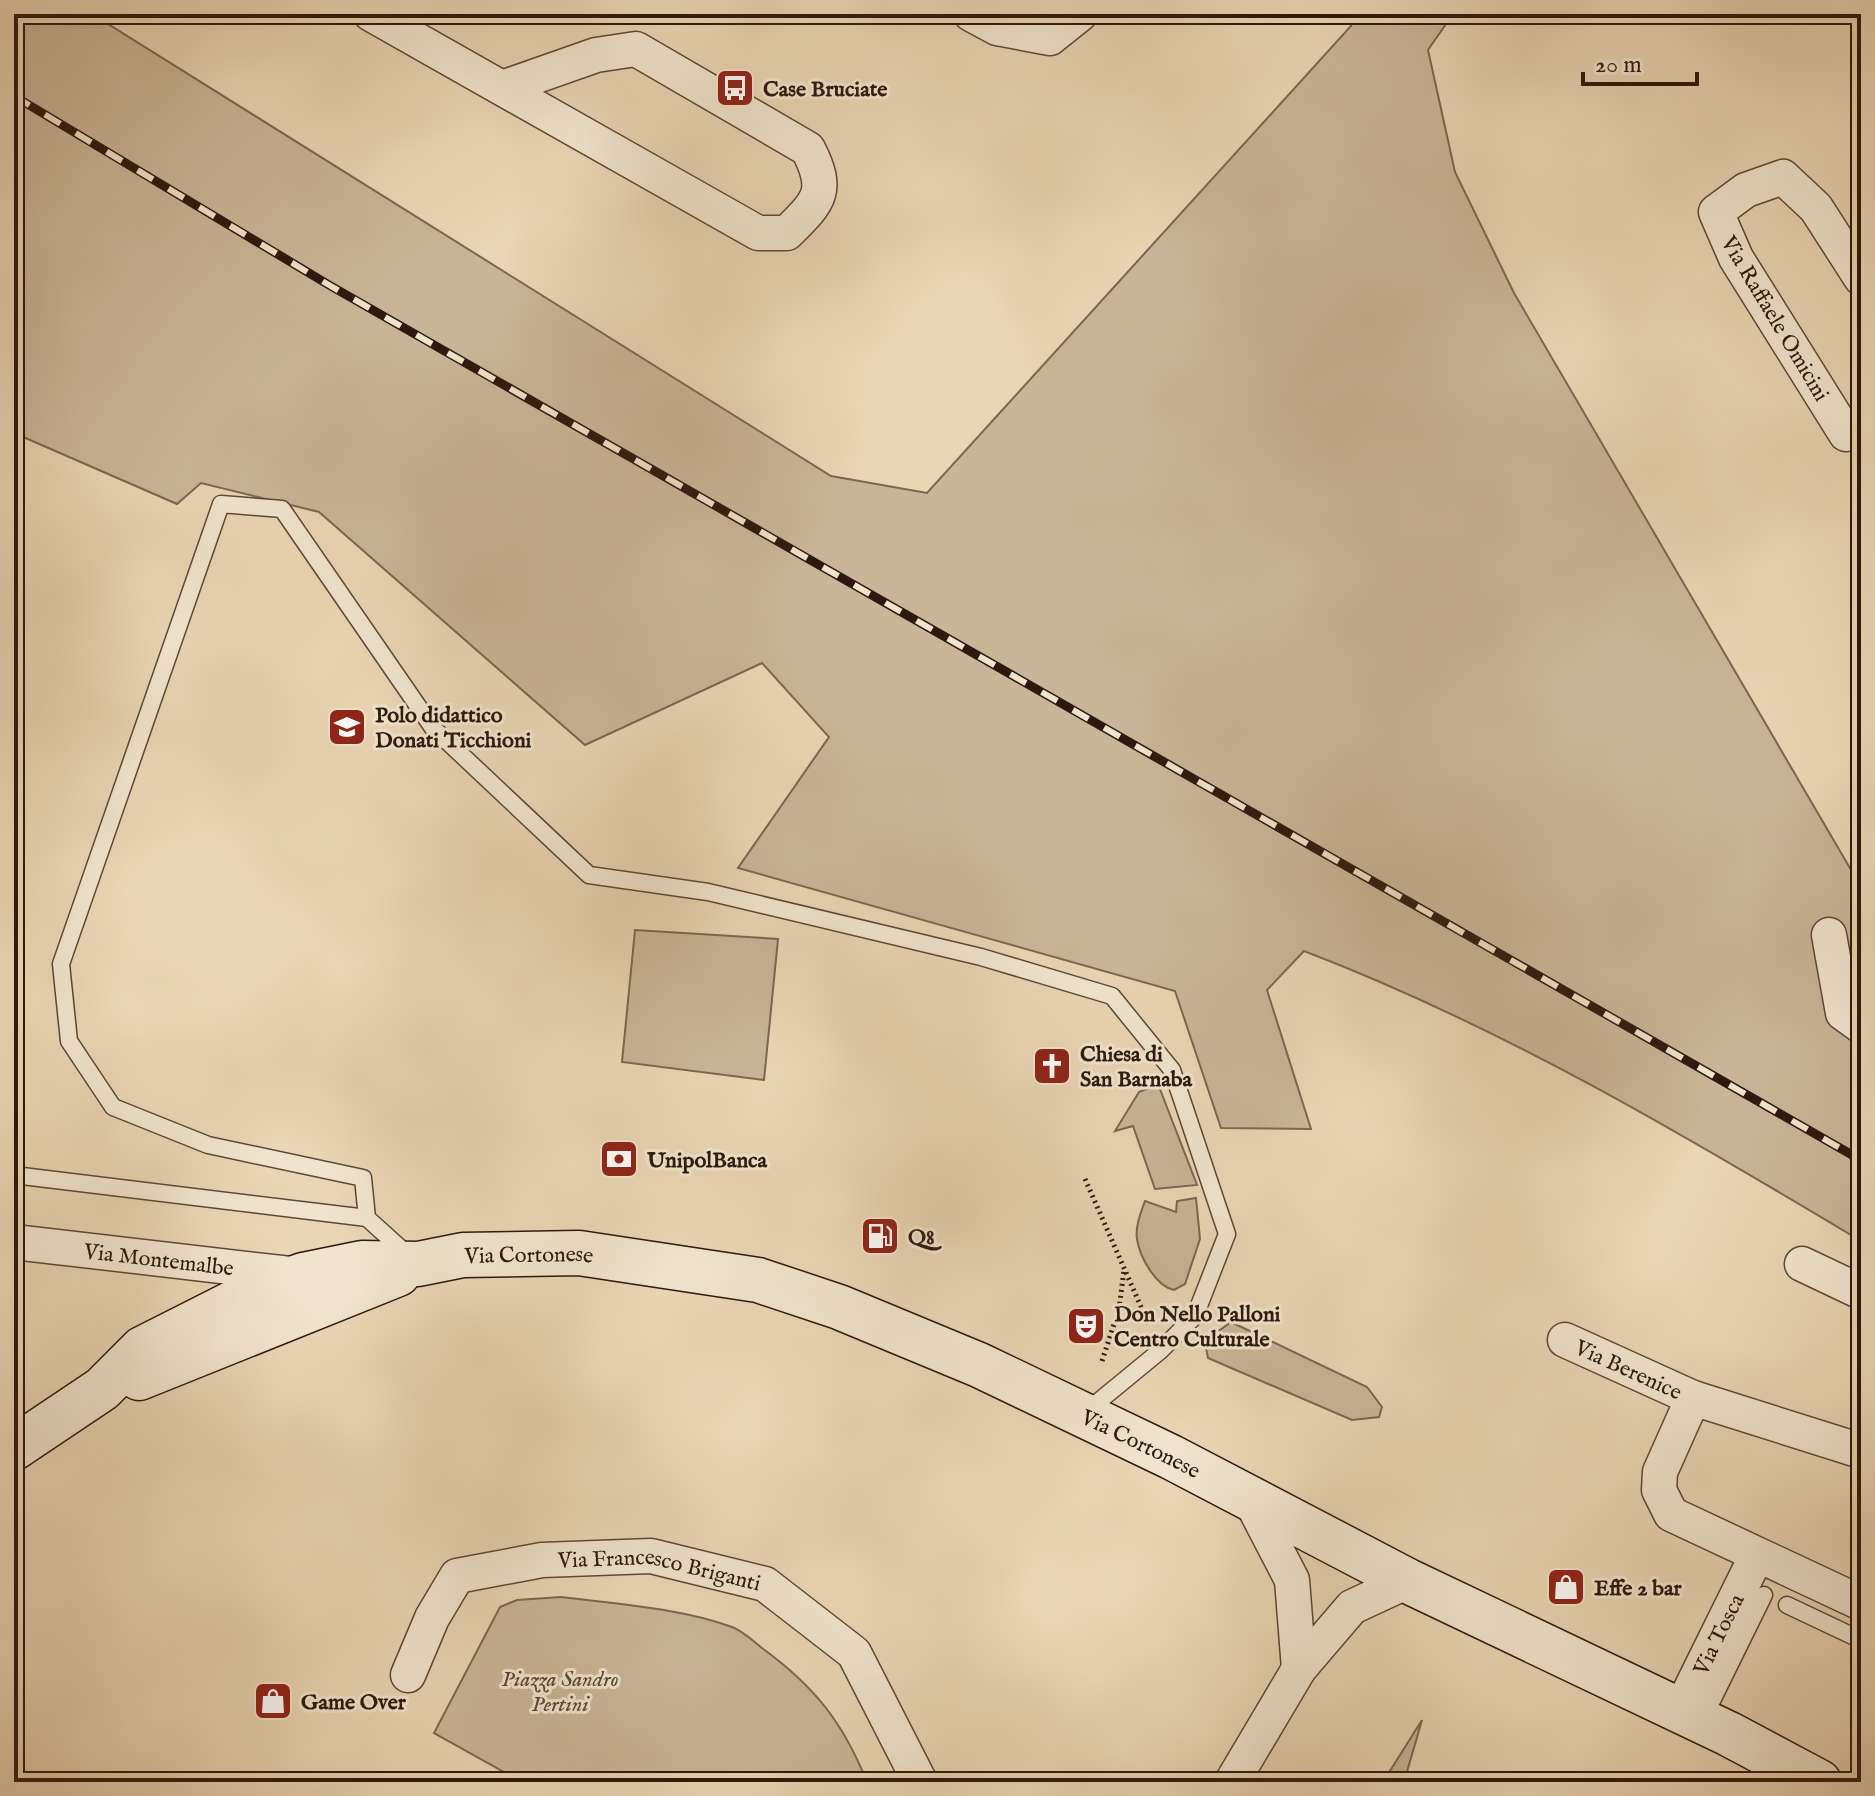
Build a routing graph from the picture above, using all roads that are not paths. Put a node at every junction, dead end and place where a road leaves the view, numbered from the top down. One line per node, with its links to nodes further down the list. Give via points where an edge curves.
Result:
1 (371, 14): 4 (street)
2 (971, 14): 3 (street, via 997,28 1050,38)
3 (1080, 14)
4 (502, 88): 4 (street, via 758,233 787,233 816,204 822,176 808,149 636,49 596,55)
5 (1861, 278): 6 (street, Via Raffaele Omicini, via 1816,208 1783,177 1746,190 1716,212 1736,258)
6 (1846, 434)
7 (1829, 935): 8 (street, via 1843,1013)
8 (1861, 1026)
9 (14, 1175): 10 (lane)
10 (367, 1218): 12 (lane); 19 (lane, via 363,1178 208,1145 113,1107 69,1041 61,964 221,504 282,509 433,728 589,875 708,892 981,957 1112,996 1172,1070 1227,1234 1195,1316)
11 (14, 1242): 14 (street, Via Montemalbe)
12 (418, 1264): 14 (main road, Via Cortonese, via 362,1263); 17 (main road, Via Cortonese, via 168,1368); 19 (main road, Via Cortonese, via 463,1255 579,1253 758,1280 839,1307)
13 (1802, 1264): 15 (street)
14 (303, 1275): 17 (main road, Via Cortonese, via 245,1297 142,1349)
15 (1861, 1292)
16 (1565, 1340): 18 (street, Via Berenice)
17 (102, 1389): 20 (main road, Via Cortonese)
18 (1693, 1398): 21 (street, Via Berenice); 23 (street, Via Berenice, via 1660,1472 1659,1490 1671,1514)
19 (1083, 1415): 22 (main road, Via Cortonese)
20 (14, 1448)
21 (1861, 1451)
22 (1251, 1501): 24 (main road, Via Cortonese); 29 (street, via 1292,1580)
23 (1757, 1555): 26 (street); 31 (street, Via Tosca)
24 (1408, 1581): 29 (street, via 1352,1607); 31 (main road, Via Cortonese)
25 (1764, 1595): 31 (lane)
26 (1861, 1603)
27 (1787, 1605): 28 (lane)
28 (1861, 1640)
29 (1299, 1669): 33 (street)
30 (408, 1675): 32 (street, Via Francesco Briganti, via 457,1576 542,1560 651,1556 765,1584 854,1653)
31 (1690, 1717): 34 (main road, Via Cortonese)
32 (920, 1782)
33 (1232, 1782)
34 (1819, 1782)

